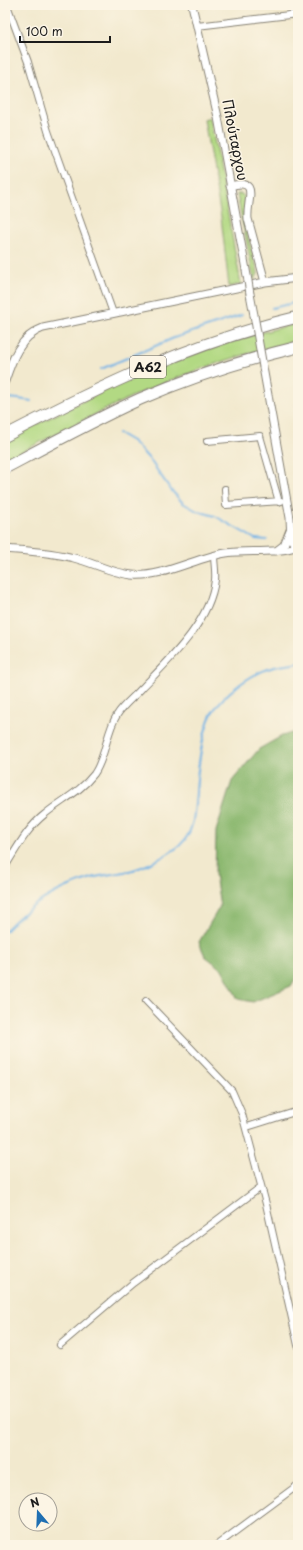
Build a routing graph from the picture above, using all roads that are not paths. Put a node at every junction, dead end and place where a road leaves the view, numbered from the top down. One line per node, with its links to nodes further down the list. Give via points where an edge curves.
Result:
1 (7, 5): 8 (street, via 28,62 50,138)
2 (192, 5): 4 (street, Πλούταρχου)
3 (298, 14): 4 (street)
4 (197, 26): 5 (street, Πλούταρχου, via 218,117)
5 (230, 186): 7 (street, via 240,183 250,188 248,219); 16 (street, Πλούταρχου, bridge, via 264,367)
6 (298, 278): 7 (street)
7 (264, 282): 8 (street)
8 (114, 313): 11 (street, via 35,331 19,347)
9 (298, 317): 12 (highway, Α62, via 240,333 178,355 109,384)
10 (298, 346): 14 (highway, Α62, via 219,369 147,397)
11 (5, 381)
12 (5, 436)
13 (207, 441): 16 (street, via 260,436)
14 (5, 468)
15 (225, 489): 16 (street, via 226,505)
16 (282, 501): 17 (street, Πλούταρχου)
17 (295, 529): 18 (street, via 291,539); 20 (street)
18 (297, 546): 20 (street)
19 (5, 549): 21 (street, via 57,554 117,573 134,575 156,572)
20 (276, 550): 21 (street)
21 (214, 555): 22 (street, via 215,579 204,616 117,714 94,773 78,791 31,827)
22 (5, 867)
23 (146, 1001): 25 (street, via 232,1091)
24 (298, 1111): 25 (street)
25 (247, 1127): 26 (street)
26 (261, 1187): 27 (street, via 133,1283); 28 (street)
27 (60, 1345)
28 (298, 1345)
29 (298, 1484): 30 (street)
30 (217, 1545)

